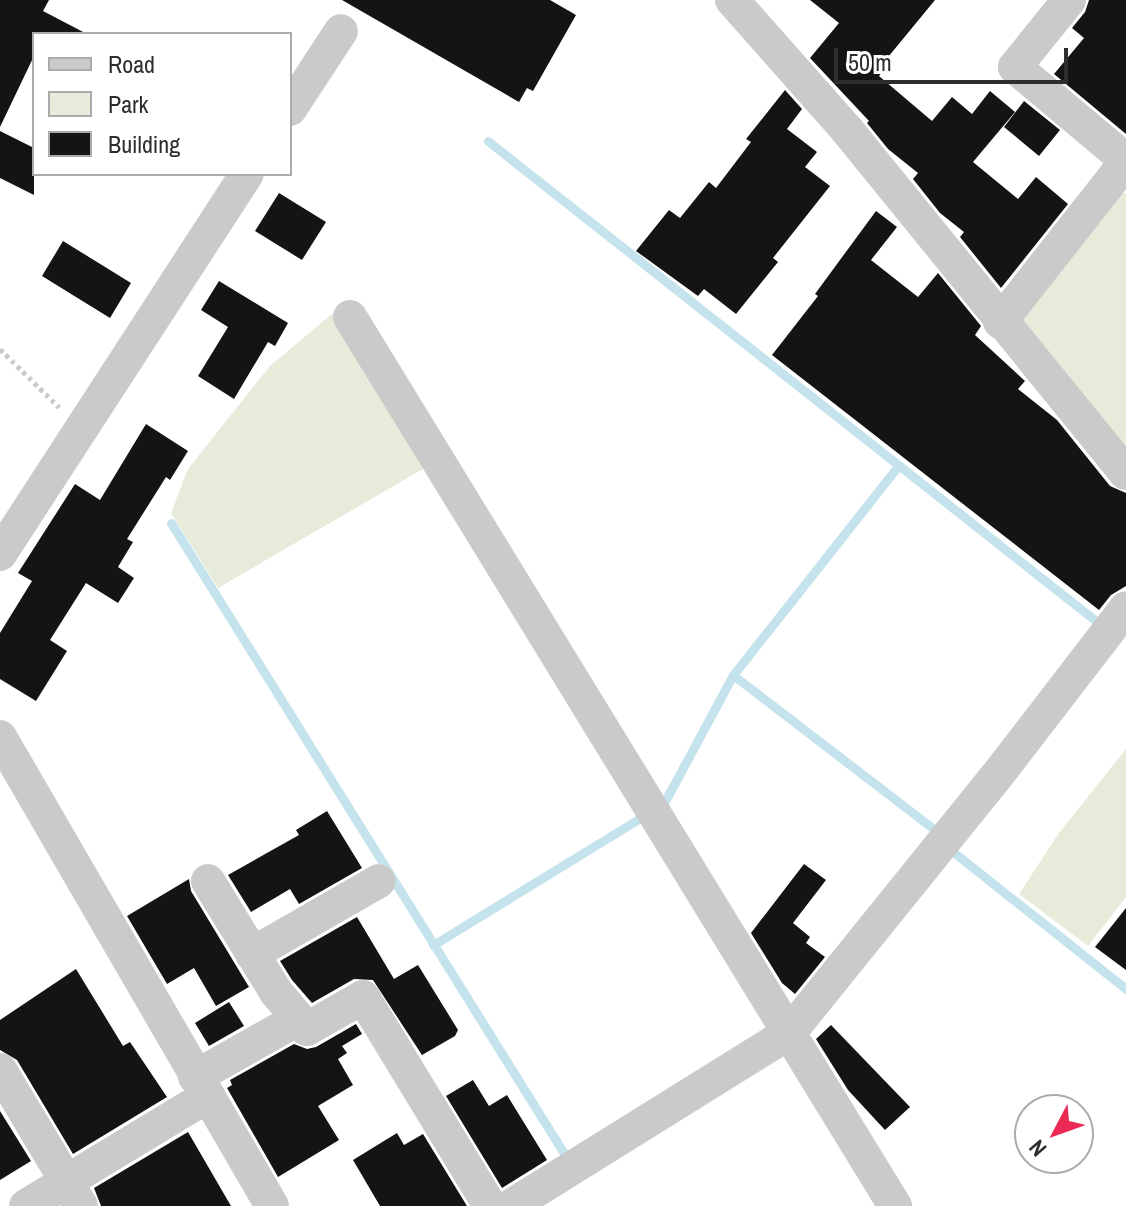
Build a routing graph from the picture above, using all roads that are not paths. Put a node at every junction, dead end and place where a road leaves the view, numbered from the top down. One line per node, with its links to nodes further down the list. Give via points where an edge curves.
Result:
1 (732, 0): 8 (street, via 847,130)
2 (1069, 0): 5 (street, via 1015,67)
3 (341, 31): 4 (street)
4 (292, 106)
5 (1126, 161): 8 (street)
6 (246, 176): 10 (street)
7 (350, 317): 17 (street)
8 (1000, 322): 9 (street)
9 (1126, 473)
10 (0, 554)
11 (1126, 608): 17 (street)
12 (0, 737): 19 (street)
13 (208, 881): 15 (street)
14 (379, 881): 15 (street)
15 (252, 954): 16 (street)
16 (298, 1019): 19 (street); 23 (street, via 307,1029 363,997)
17 (790, 1032): 24 (street); 25 (street)
18 (0, 1070): 20 (street)
19 (201, 1087): 20 (street); 22 (street)
20 (74, 1194): 21 (street)
21 (26, 1206)
22 (272, 1206)
23 (490, 1206)
24 (511, 1206)
25 (895, 1206)

